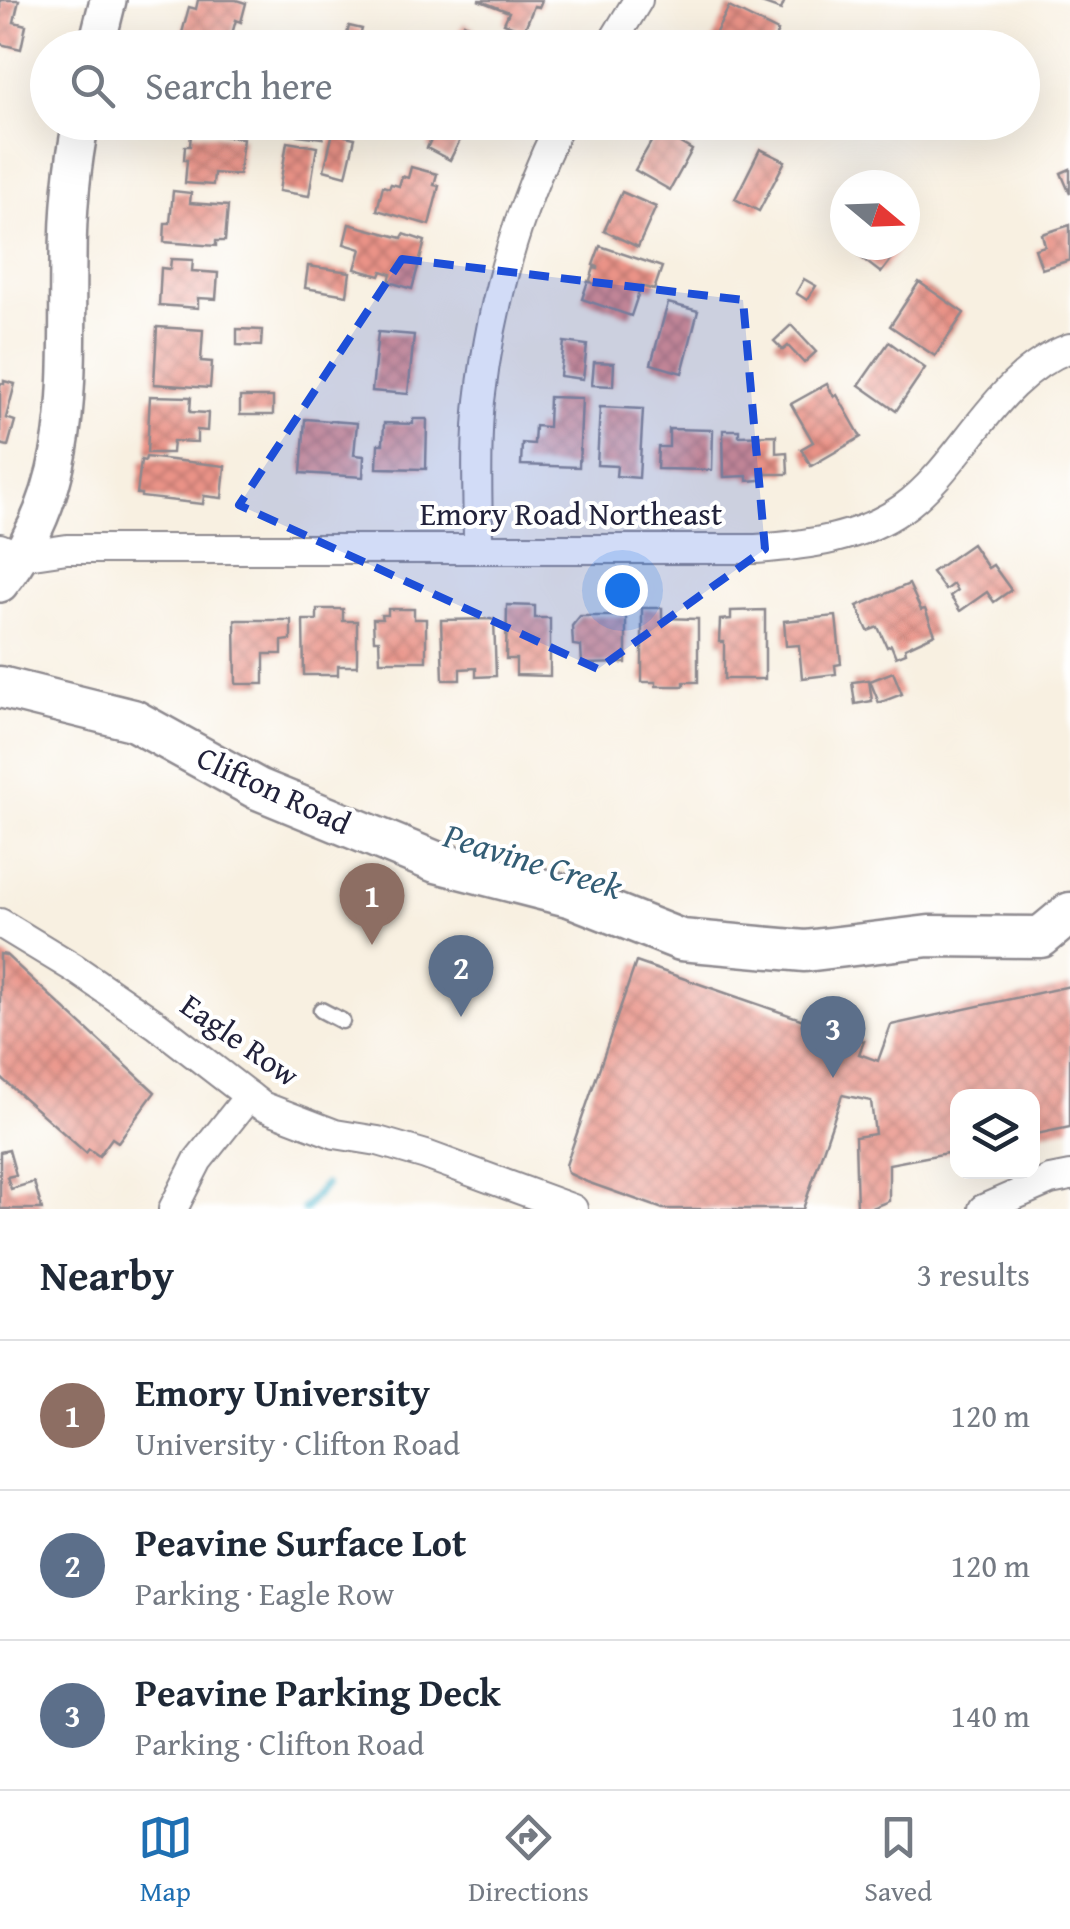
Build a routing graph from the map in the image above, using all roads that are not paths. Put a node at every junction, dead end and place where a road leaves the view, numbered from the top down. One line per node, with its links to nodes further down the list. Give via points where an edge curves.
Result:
1 (108, 0): 3 (street)
2 (638, 0): 4 (street)
3 (100, 30)
4 (620, 30)
5 (78, 140): 9 (street, via 64,426 48,493)
6 (554, 140): 8 (street, via 524,208 492,321 479,418)
7 (1070, 348): 8 (street, Emory Road Northeast, via 1025,375 904,507 845,536 756,549)
8 (478, 548): 9 (street, Emory Road Northeast, via 67,549)
9 (7, 562)
10 (0, 687): 11 (main road, Clifton Road, via 133,720 258,789 436,862 572,897 681,940 805,950 930,936 1041,937)
11 (1070, 912)
12 (0, 923): 15 (street, Eagle Row, via 130,1006)
13 (321, 1010): 14 (lane)
14 (342, 1021)
15 (250, 1096): 17 (street, via 198,1160); 18 (street, Eagle Row, via 314,1126 426,1155)
16 (1070, 1176): 19 (street)
17 (174, 1209)
18 (573, 1209)
19 (982, 1209)

